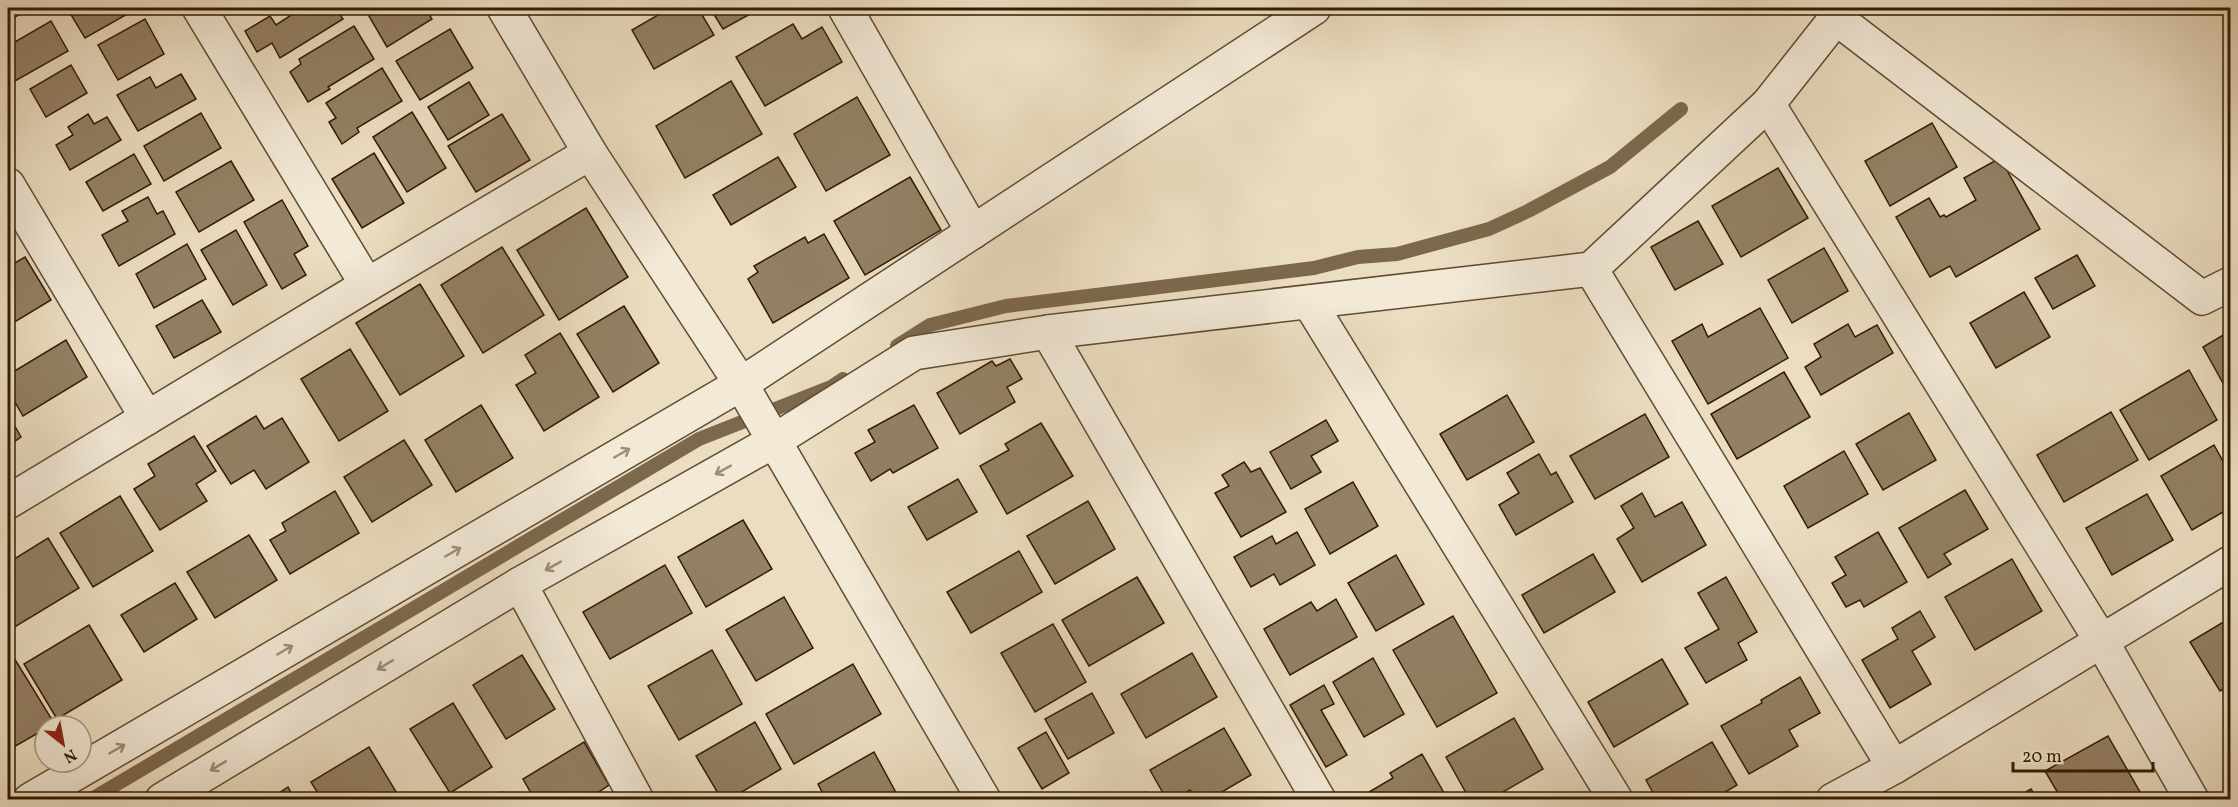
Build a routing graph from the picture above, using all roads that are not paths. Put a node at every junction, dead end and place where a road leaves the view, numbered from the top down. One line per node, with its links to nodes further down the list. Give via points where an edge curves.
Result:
1 (199, 8): 12 (street)
2 (504, 8): 7 (street)
3 (844, 8): 9 (street)
4 (1314, 8): 9 (street)
5 (1828, 13): 6 (street); 11 (street, via 2202,298)
6 (1768, 104): 10 (street); 21 (street)
7 (590, 153): 12 (street); 15 (street)
8 (9, 190): 16 (street)
9 (973, 232): 15 (street)
10 (1591, 269): 13 (street); 22 (street)
11 (2230, 284)
12 (367, 285): 16 (street)
13 (1310, 303): 14 (street); 28 (street)
14 (1048, 332): 17 (street, via 914,353); 27 (street)
15 (741, 384): 17 (street); 23 (street, one-way to 15)
16 (147, 418): 18 (street)
17 (774, 441): 20 (street, one-way to 20); 26 (street)
18 (8, 502)
19 (2230, 563): 21 (street)
20 (520, 584): 24 (street, one-way to 24); 25 (street)
21 (2102, 642): 22 (street); 30 (street)
22 (1894, 767): 29 (street)
23 (30, 800)
24 (162, 800)
25 (638, 800)
26 (984, 800)
27 (1319, 800)
28 (1616, 800)
29 (1833, 800)
30 (2192, 800)

